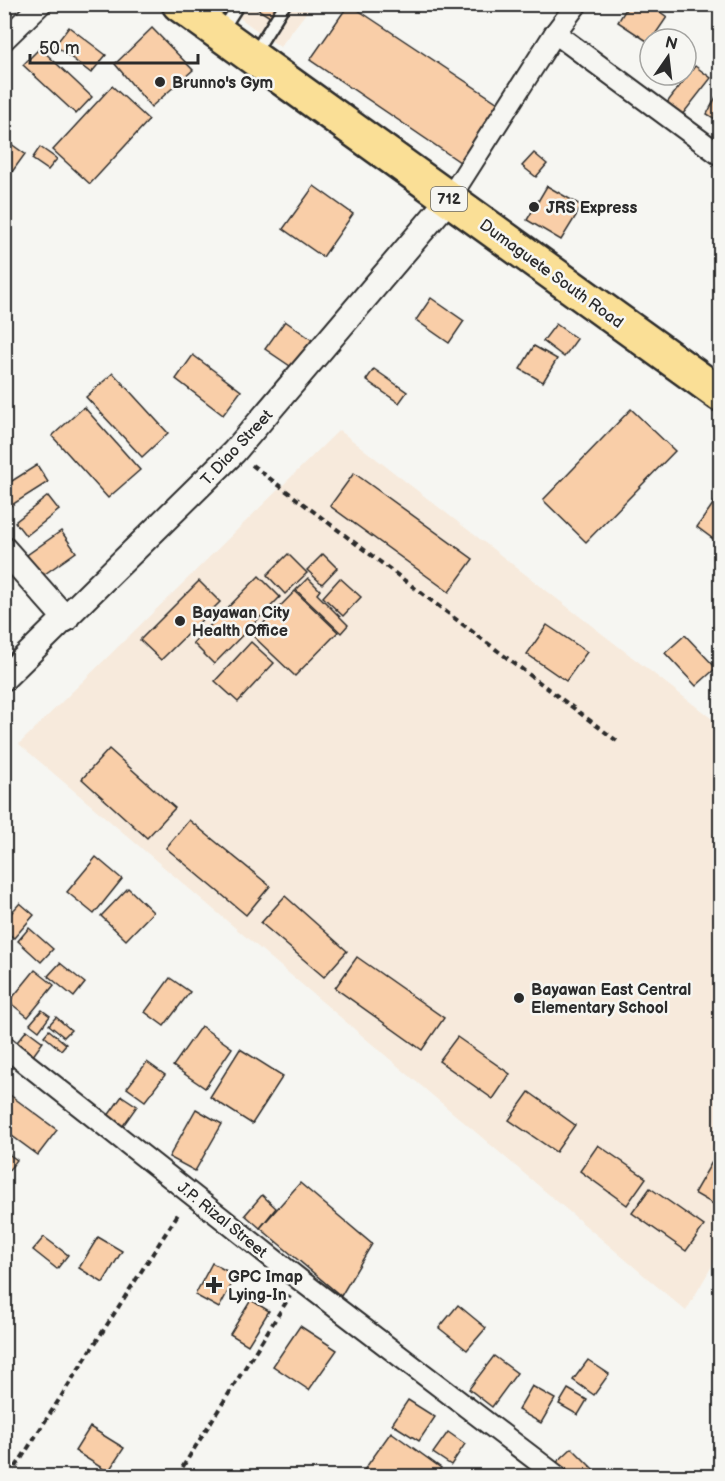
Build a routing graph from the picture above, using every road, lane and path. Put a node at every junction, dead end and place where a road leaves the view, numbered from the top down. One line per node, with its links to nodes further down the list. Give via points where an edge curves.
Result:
1 (41, 4): 7 (street)
2 (239, 4): 5 (lane)
3 (285, 4): 8 (lane)
4 (577, 4): 6 (street)
5 (203, 16): 8 (highway, Dumaguete South Road / 712)
6 (555, 33): 9 (street); 10 (street)
7 (4, 40)
8 (253, 57): 10 (highway, Dumaguete South Road / 712)
9 (720, 155)
10 (449, 199): 11 (highway, Dumaguete South Road / 712); 12 (street, T. Diao Street)
11 (720, 394)
12 (234, 452): 14 (street, T. Diao Street); 16 (path)
13 (4, 549): 14 (street)
14 (66, 619): 15 (street, T. Diao Street)
15 (4, 678)
16 (617, 741)
17 (4, 1046): 18 (street, J.P. Rizal Street)
18 (191, 1193): 19 (street, J.P. Rizal Street); 20 (path)
19 (300, 1280): 21 (path); 22 (street, J.P. Rizal Street)
20 (10, 1476)
21 (177, 1476)
22 (557, 1476)

